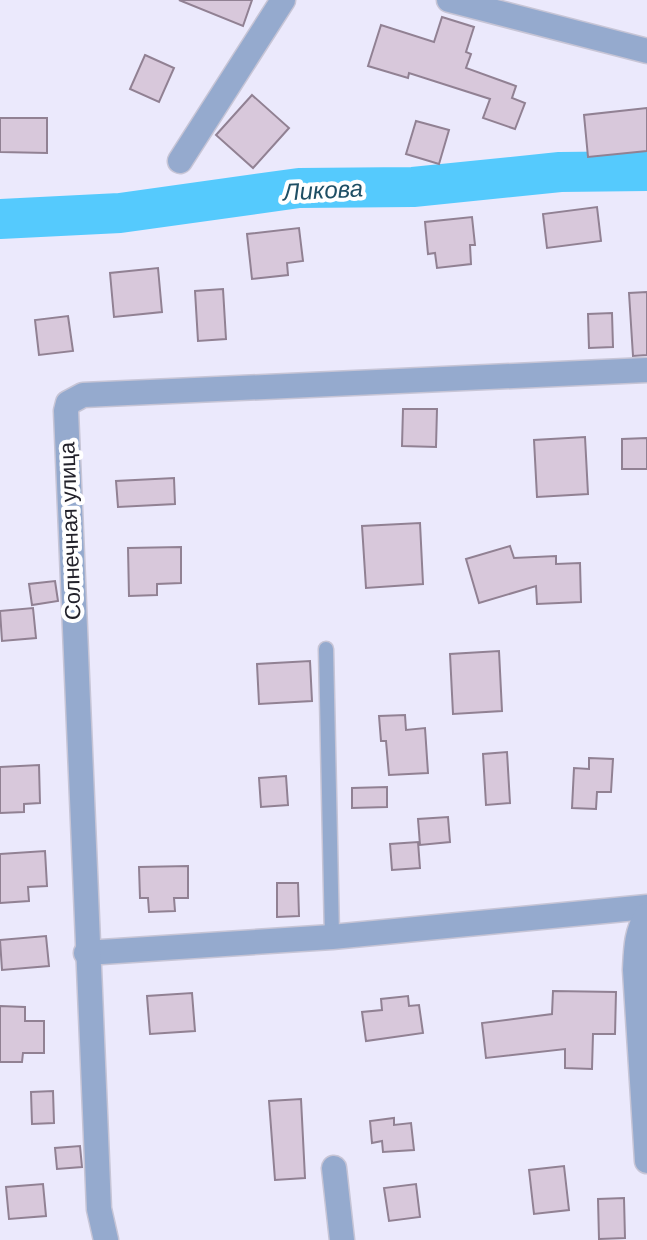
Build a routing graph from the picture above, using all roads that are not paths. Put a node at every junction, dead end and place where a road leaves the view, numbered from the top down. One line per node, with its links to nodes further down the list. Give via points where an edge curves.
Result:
1 (283, 0): 4 (street)
2 (449, 0): 3 (street)
3 (647, 51)
4 (180, 161)
5 (647, 370): 10 (street, Солнечная улица, via 83,395 68,403)
6 (326, 649): 9 (lane)
7 (647, 907): 9 (street)
8 (647, 915): 11 (street, via 636,945 635,970)
9 (332, 937): 10 (street)
10 (86, 953): 13 (street, Солнечная улица, via 99,1209)
11 (647, 1161)
12 (334, 1168): 14 (street)
13 (106, 1240)
14 (342, 1240)

